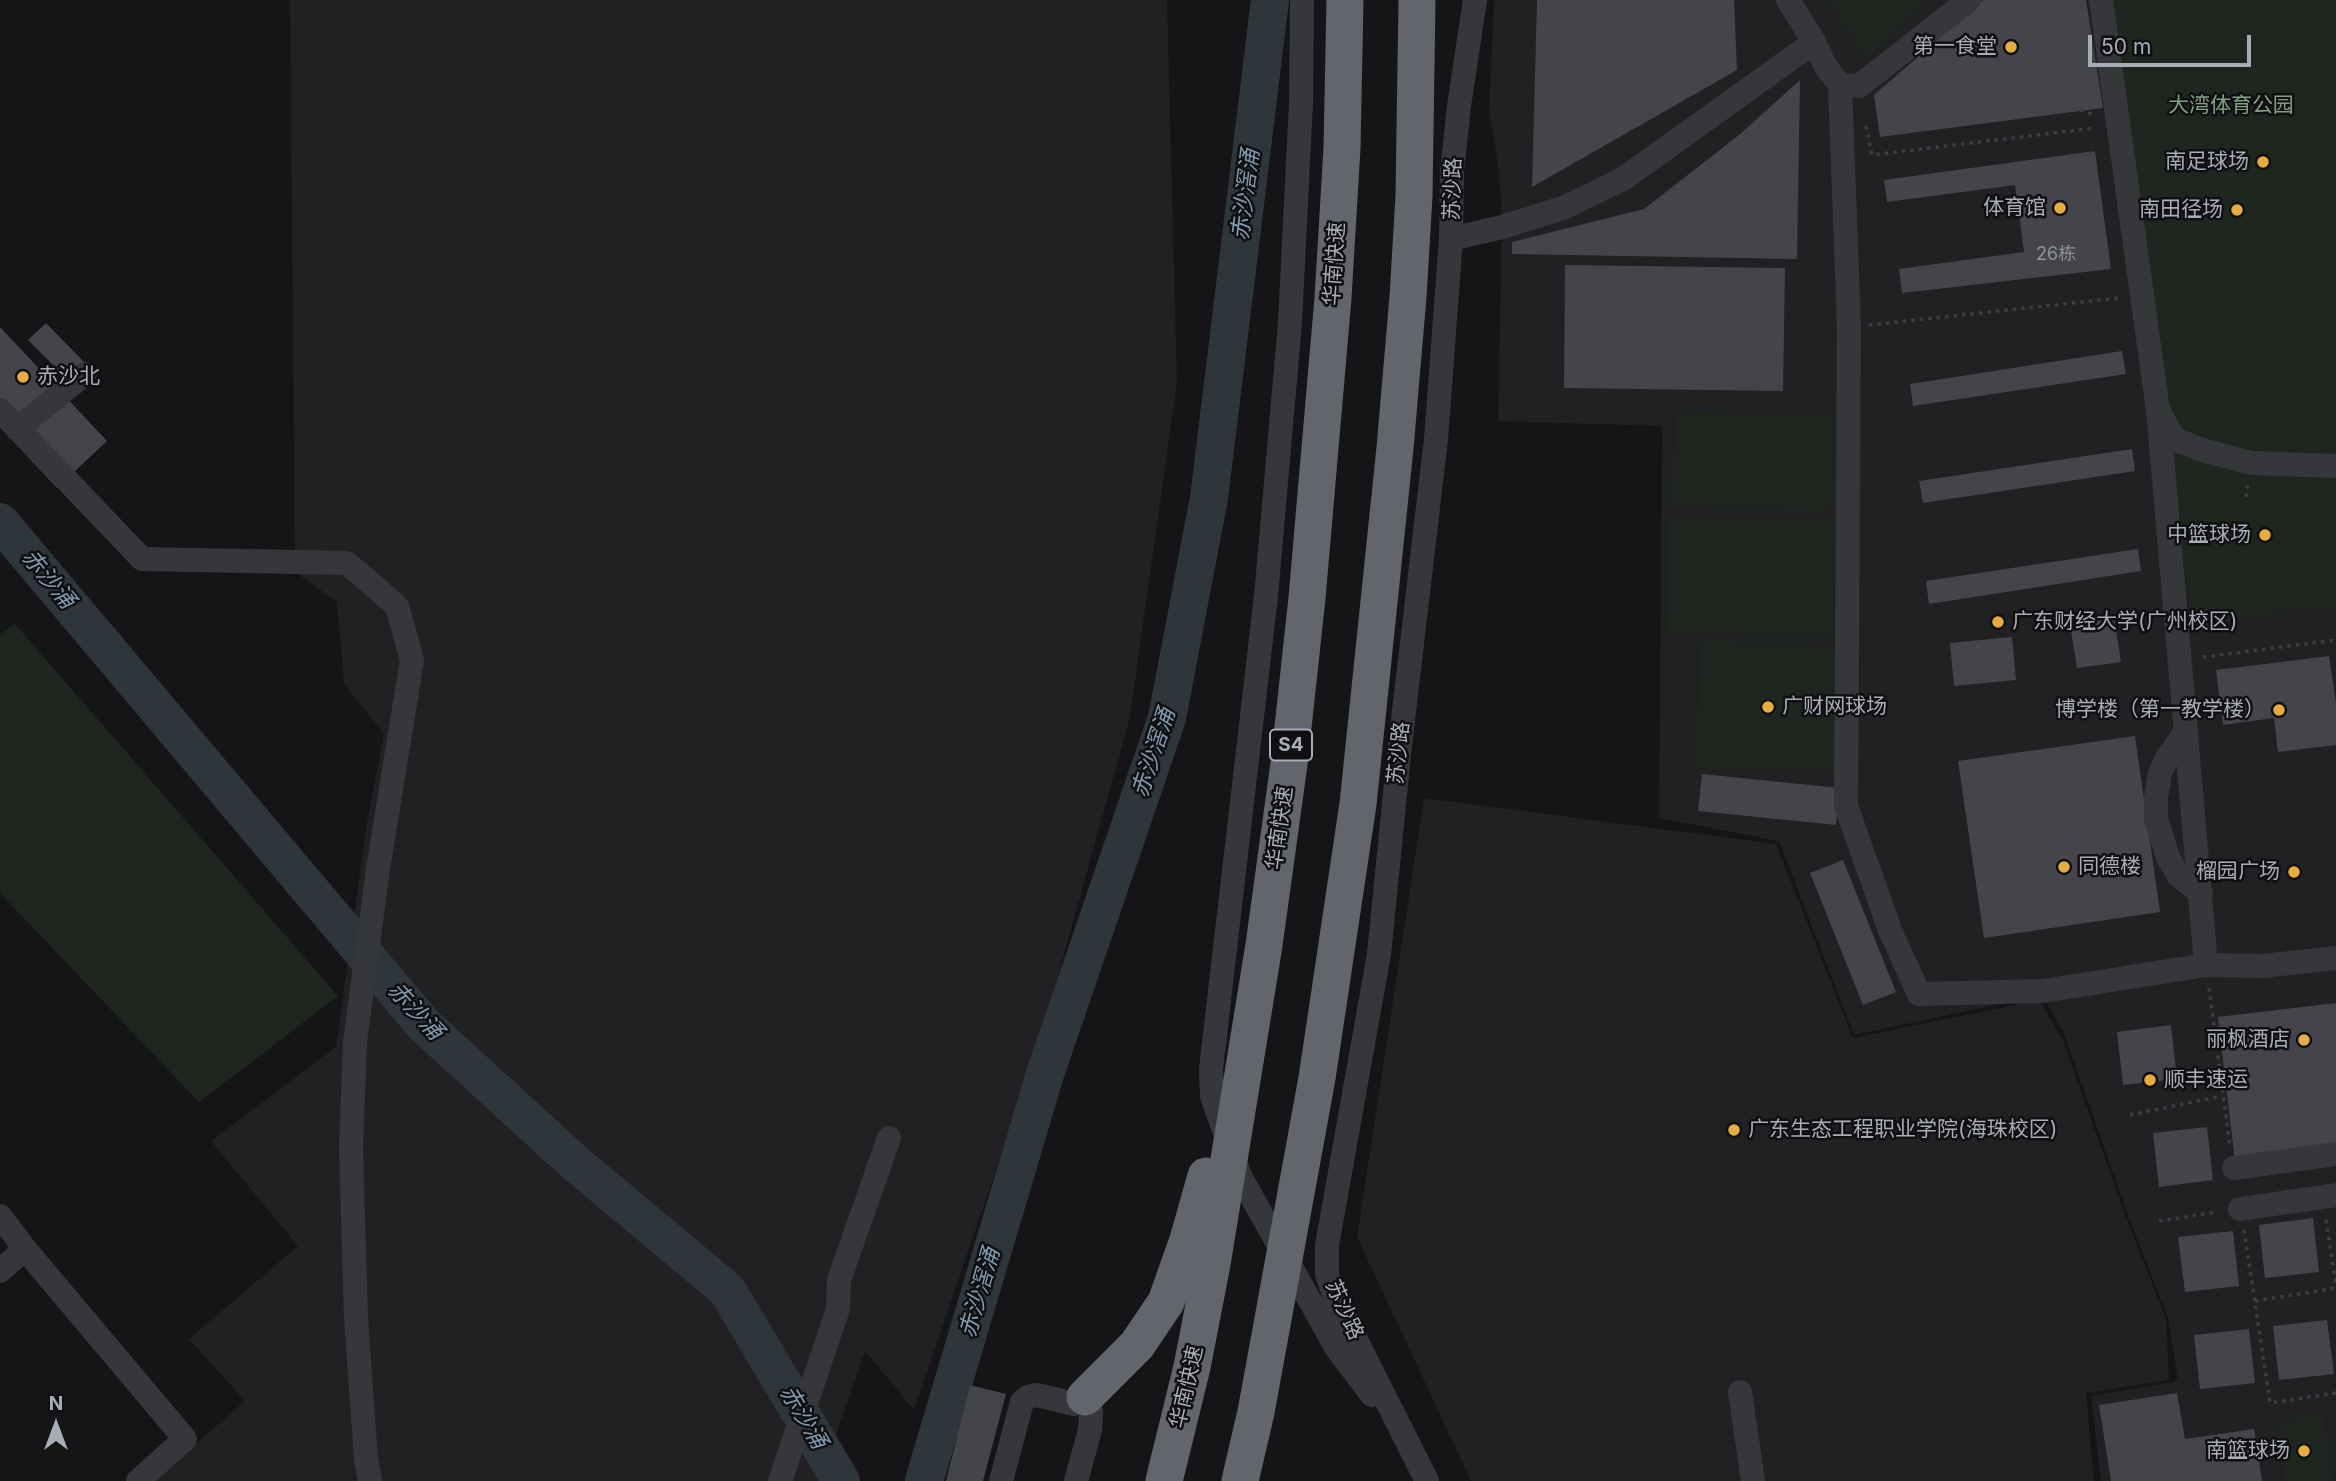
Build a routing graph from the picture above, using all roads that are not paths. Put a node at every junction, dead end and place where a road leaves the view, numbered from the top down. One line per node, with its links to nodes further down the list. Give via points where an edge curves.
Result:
1 (1302, 0): 33 (street, via 1290,324 1266,596 1212,1069 1213,1098 1240,1176 1337,1349)
2 (1345, 0): 22 (highway, 华南快速 / S4, via 1342,148 1323,428 1289,764)
3 (1417, 0): 11 (highway)
4 (1433, 0): 11 (highway)
5 (1475, 0): 12 (street, 苏沙路, via 1452,172)
6 (1788, 0): 9 (street)
7 (1969, 0): 10 (street)
8 (2101, 0): 15 (street)
9 (1814, 42): 10 (street, via 1826,67); 12 (street, via 1623,179 1563,208)
10 (1849, 86): 21 (street, via 1846,806 1890,930 1919,993 2043,991)
11 (1413, 196): 40 (highway, via 1395,448 1358,804 1317,1078)
12 (1451, 239): 33 (street, 苏沙路, via 1436,439 1379,954 1327,1245 1327,1274 1335,1298)
13 (85, 374): 16 (street)
14 (0, 410): 16 (street)
15 (2158, 410): 17 (street, via 2174,439 2202,450 2251,463); 18 (street)
16 (16, 429): 35 (street, via 142,559 347,563 397,606 412,660 355,1042 351,1148 356,1318)
17 (2336, 466)
18 (2186, 731): 19 (street); 19 (street, via 2160,773 2156,819 2178,875)
19 (2201, 894): 21 (street)
20 (2336, 958): 21 (street, via 2263,966)
21 (2206, 965)
22 (1254, 1006): 32 (highway, via 1166,1302 1138,1345); 39 (highway, 华南快速 / S4, via 1210,1277)
23 (889, 1138): 36 (street, via 839,1280 838,1309)
24 (2336, 1154): 25 (street)
25 (2234, 1167)
26 (2329, 1196): 27 (street)
27 (2241, 1209)
28 (0, 1216): 29 (street)
29 (25, 1249): 30 (street); 34 (street, via 185,1439)
30 (0, 1271)
31 (1740, 1392): 42 (street)
32 (1085, 1397): 37 (street, via 1074,1404 1037,1395 1022,1402); 38 (street, via 1091,1411 1090,1430)
33 (1409, 1446): 41 (street, 苏沙路)
34 (138, 1481)
35 (370, 1481)
36 (780, 1481)
37 (1001, 1481)
38 (1076, 1481)
39 (1164, 1481)
40 (1240, 1481)
41 (1427, 1481)
42 (1753, 1481)

